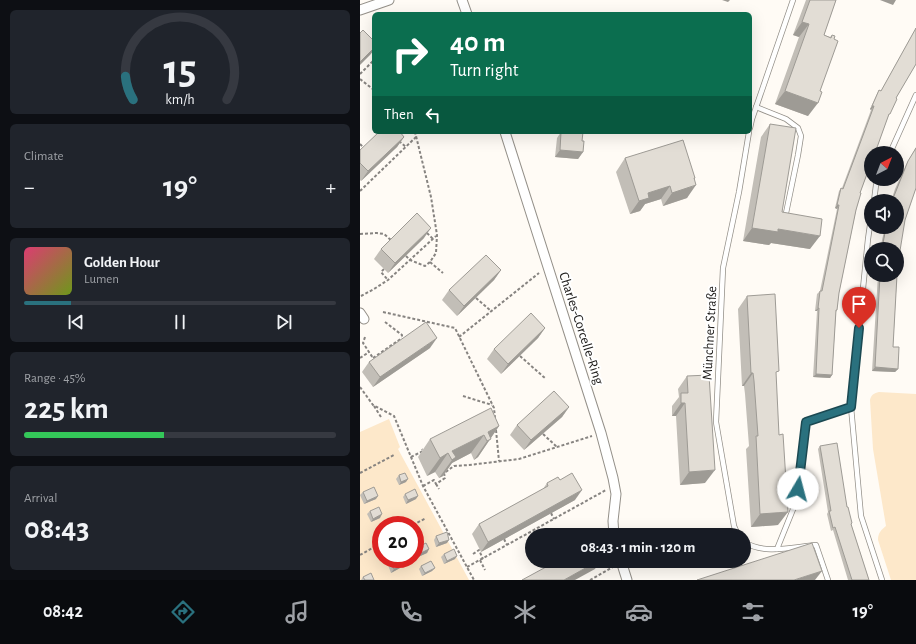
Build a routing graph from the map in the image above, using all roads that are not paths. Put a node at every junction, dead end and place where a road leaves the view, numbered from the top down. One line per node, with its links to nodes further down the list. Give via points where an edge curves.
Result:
1 (390, 0): 4 (street)
2 (462, 0): 5 (street)
3 (794, 0): 7 (lane)
4 (360, 10)
5 (466, 12)
6 (916, 95): 11 (lane)
7 (756, 107): 8 (lane); 12 (lane, via 786,118 798,128 801,136)
8 (752, 119)
9 (506, 134): 15 (street, Charles-Corcelle-Ring, via 601,433 615,485)
10 (749, 134): 16 (lane, Münchner Straße, via 723,268 716,422)
11 (893, 146)
12 (785, 218)
13 (869, 234): 14 (lane)
14 (851, 407): 18 (lane, via 806,422 796,502); 22 (lane, via 861,516)
15 (614, 528)
16 (735, 528)
17 (751, 546): 18 (lane)
18 (777, 549): 21 (lane, via 816,545)
19 (623, 568): 20 (street)
20 (628, 580)
21 (828, 580)
22 (882, 580)

